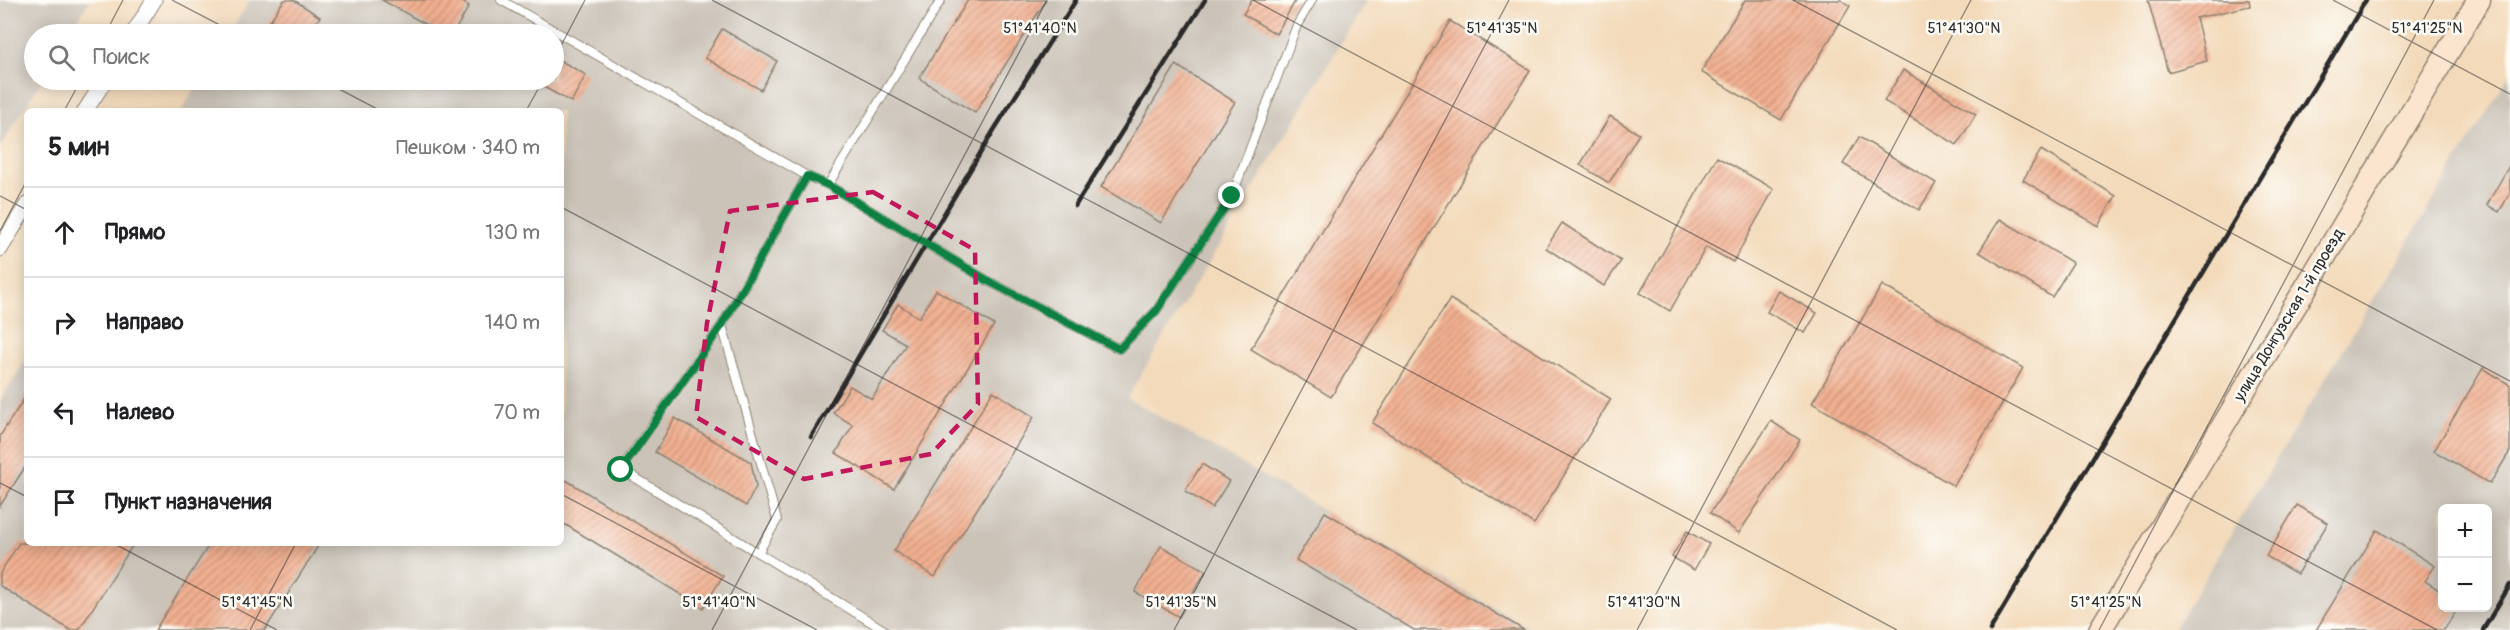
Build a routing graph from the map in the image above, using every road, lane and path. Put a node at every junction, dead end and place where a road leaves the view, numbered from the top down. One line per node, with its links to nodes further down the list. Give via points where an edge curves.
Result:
1 (154, 0): 6 (street)
2 (501, 0): 7 (lane)
3 (941, 0): 12 (lane)
4 (1312, 0): 12 (lane, via 1297,25 1232,196 1156,311 1119,349 990,282)
5 (2479, 0): 18 (street, улица Донгузская 1-й проезд)
6 (139, 24)
7 (543, 24)
8 (564, 36): 11 (lane)
9 (99, 90): 10 (street)
10 (88, 108)
11 (807, 176): 12 (lane); 15 (lane)
12 (828, 185)
13 (24, 210): 14 (street)
14 (0, 249)
15 (722, 325): 16 (lane, via 777,520); 16 (lane, via 621,470)
16 (758, 553): 17 (lane)
17 (884, 630)
18 (2100, 630)

